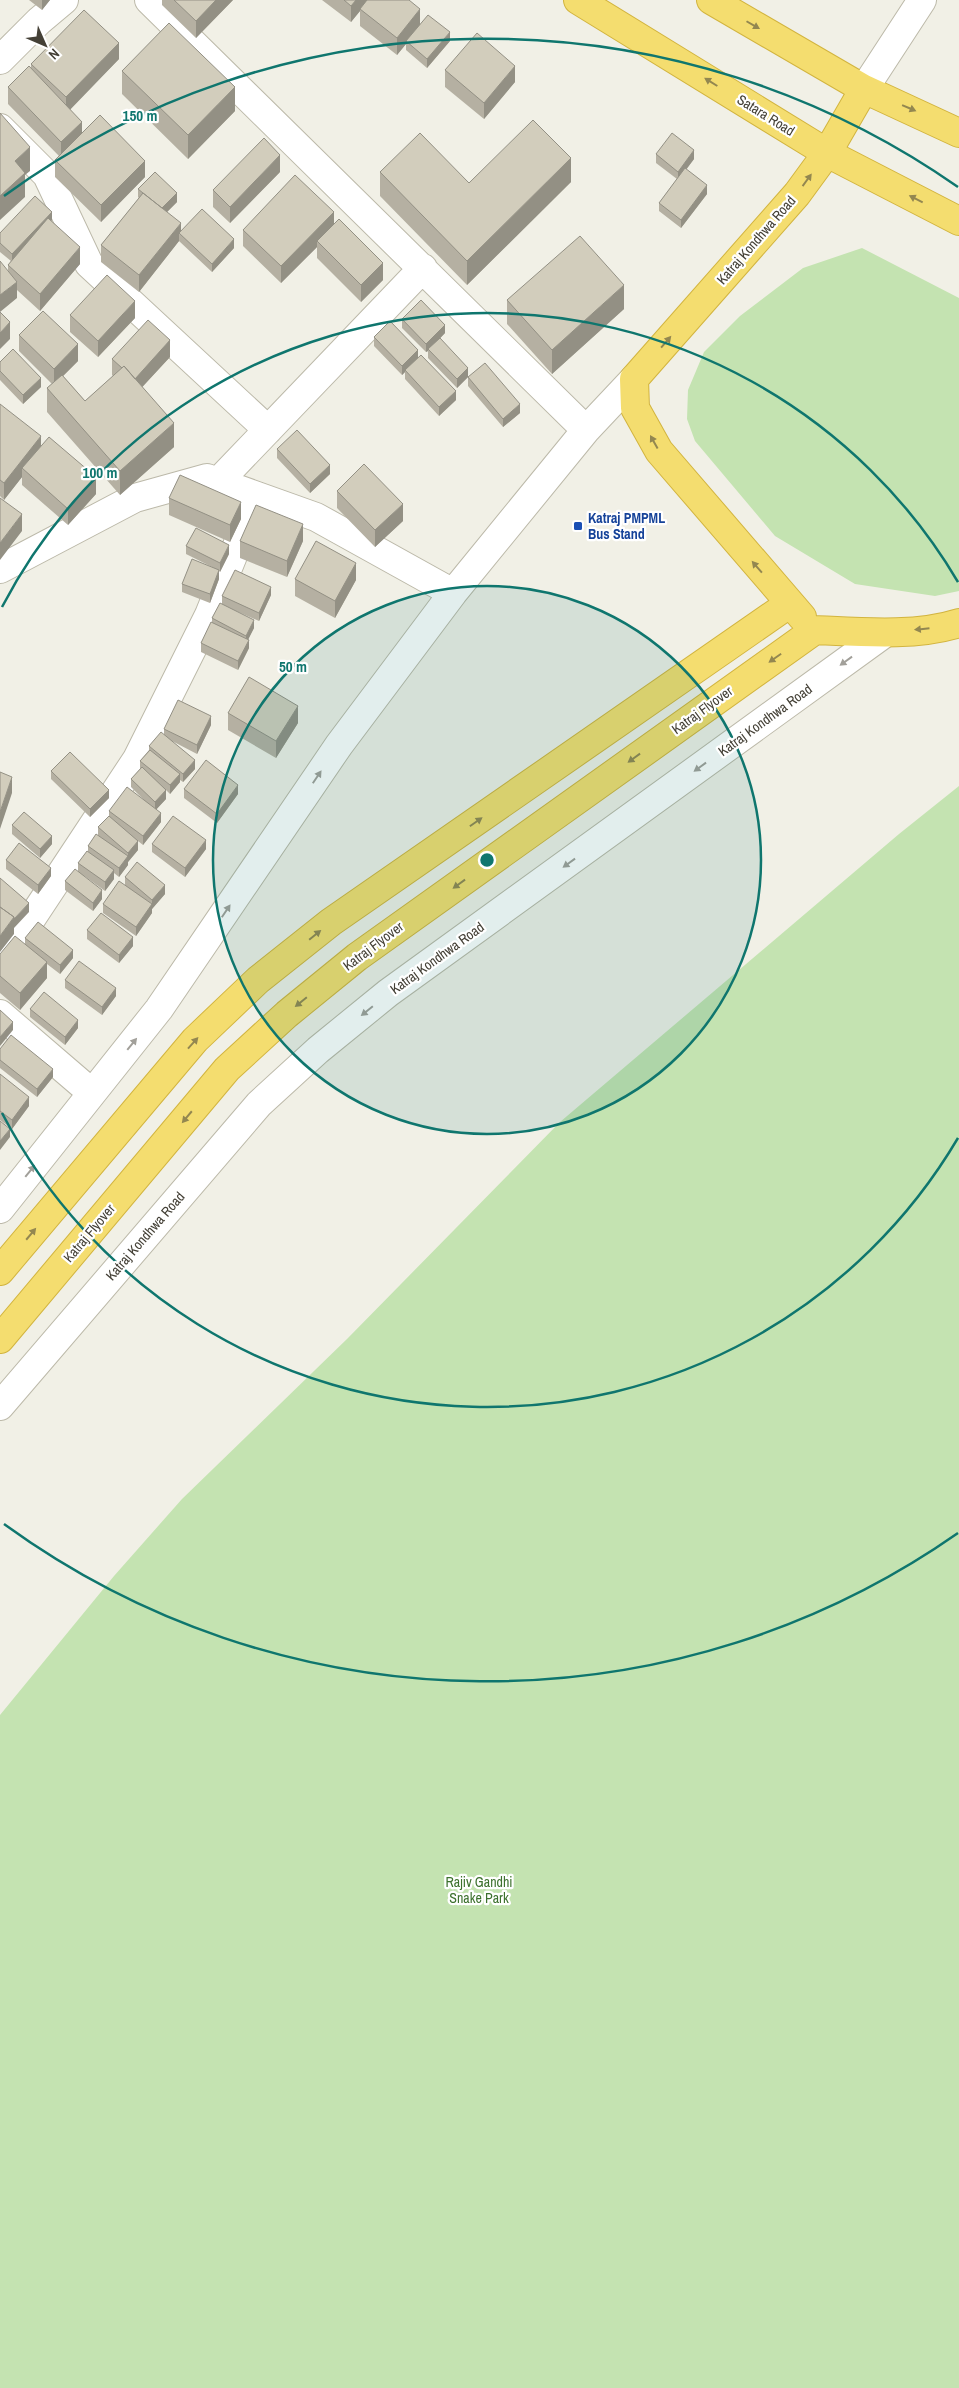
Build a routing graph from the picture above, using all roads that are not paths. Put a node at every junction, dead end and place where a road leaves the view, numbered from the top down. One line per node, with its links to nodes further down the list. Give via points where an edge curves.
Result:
1 (64, 0): 6 (street)
2 (149, 0): 12 (street)
3 (578, 0): 10 (highway, Satara Road, one-way to 3)
4 (711, 0): 7 (highway, one-way to 7)
5 (922, 0): 7 (street)
6 (3, 53)
7 (864, 89): 9 (highway, one-way to 9); 10 (highway, Katraj Kondhwa Road)
8 (0, 128): 14 (street, via 47,175 89,264)
9 (959, 133)
10 (827, 153): 11 (highway, Satara Road, one-way to 10); 13 (highway, Katraj Kondhwa Road, one-way to 10, via 797,194)
11 (959, 221)
12 (423, 268): 14 (street); 15 (street)
13 (634, 379): 15 (street, Katraj Kondhwa Road); 20 (highway, one-way to 13, via 659,451 635,408)
14 (268, 430): 16 (street)
15 (586, 430): 19 (street, Katraj Kondhwa Road)
16 (218, 482): 17 (street); 18 (street, via 207,478 135,498)
17 (257, 496): 19 (street, via 316,517); 24 (street, via 209,615 137,759)
18 (0, 568)
19 (453, 593): 26 (street, Katraj Kondhwa Road, one-way to 19, via 159,1009 339,746)
20 (789, 604): 22 (highway); 28 (highway, one-way to 20, via 195,1040 258,980 331,922)
21 (959, 623): 23 (highway, one-way to 23)
22 (815, 630): 23 (highway); 29 (highway, Katraj Flyover, one-way to 29, via 357,957 287,1014 227,1069)
23 (885, 633): 30 (street, Katraj Kondhwa Road, one-way to 30, via 388,994 318,1050 259,1104)
24 (0, 966)
25 (0, 1014): 26 (street)
26 (92, 1093): 27 (street, Katraj Kondhwa Road, one-way to 26)
27 (0, 1209)
28 (0, 1271)
29 (0, 1339)
30 (0, 1406)

